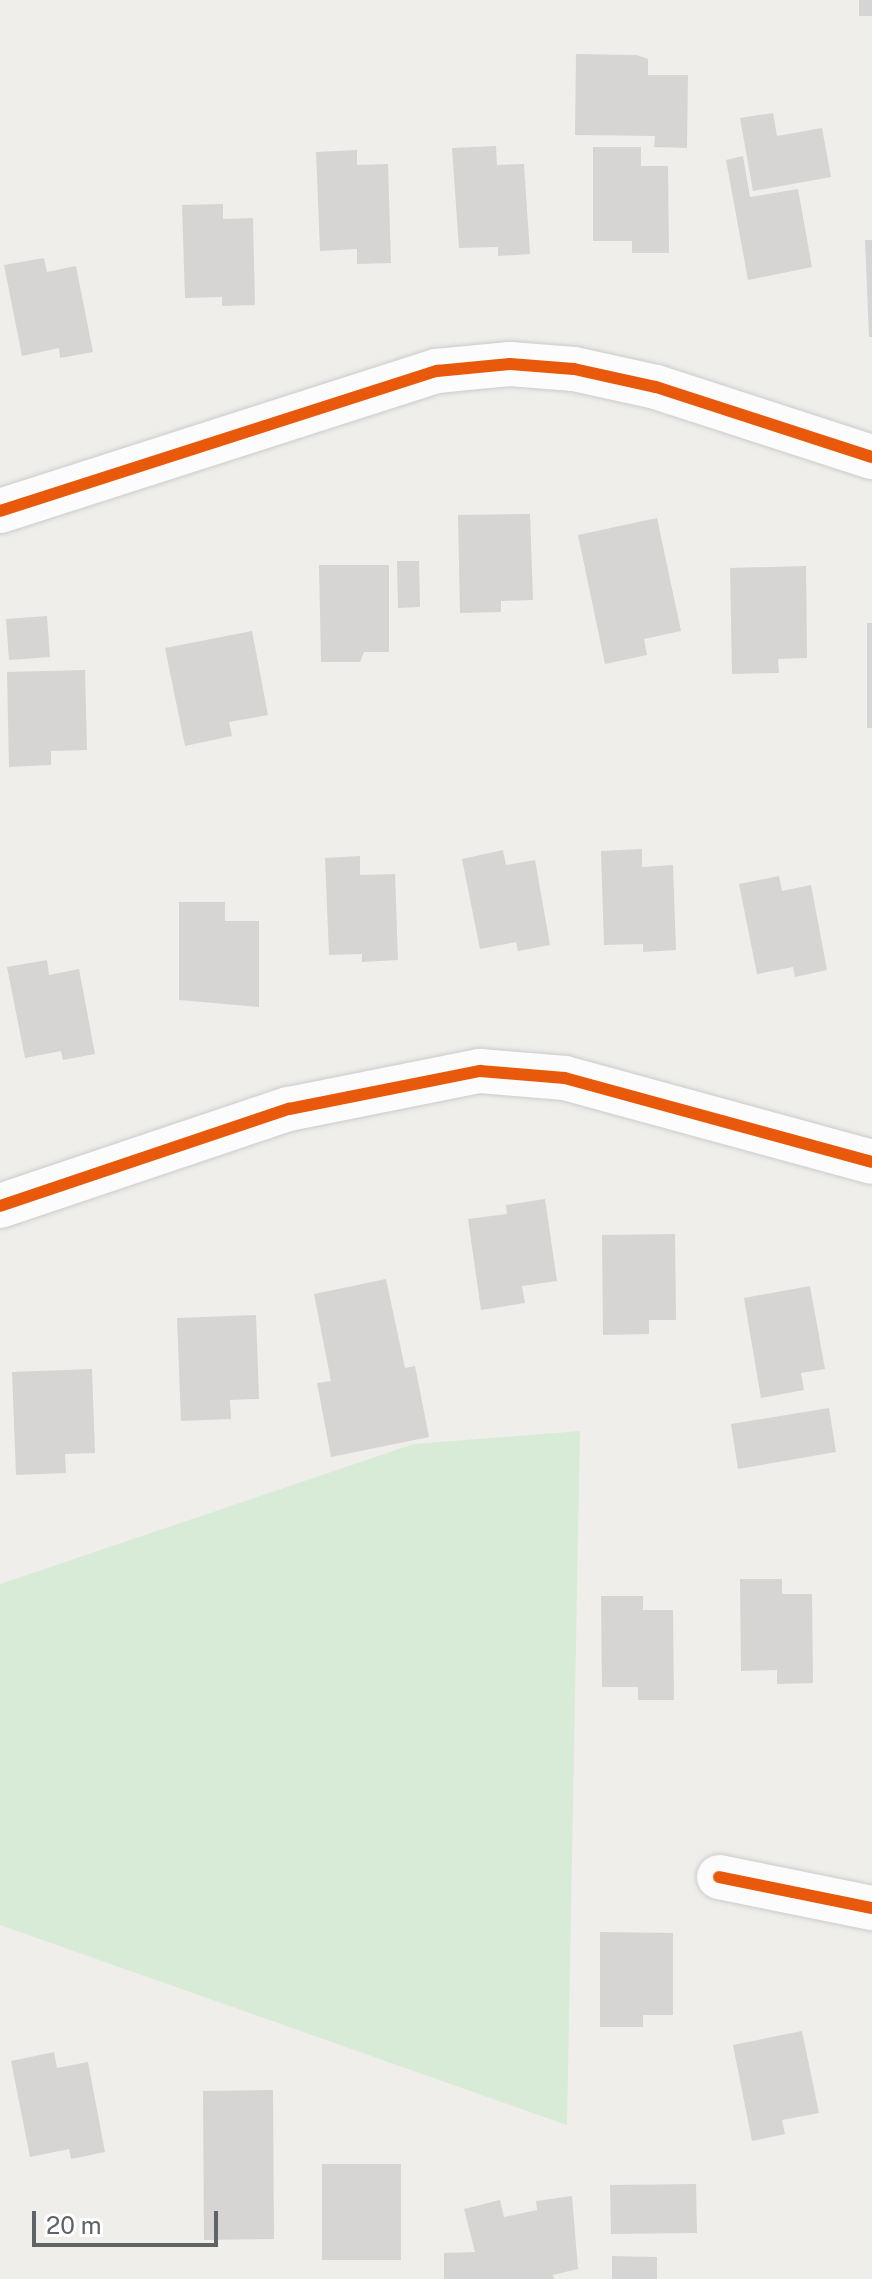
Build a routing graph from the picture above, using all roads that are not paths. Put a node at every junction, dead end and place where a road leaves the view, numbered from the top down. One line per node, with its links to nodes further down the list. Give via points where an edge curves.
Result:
1 (872, 457): 2 (street, via 656,387 574,369 510,364 437,371)
2 (0, 511)
3 (872, 1162): 4 (street, via 565,1078 480,1071 289,1109)
4 (0, 1206)
5 (719, 1877): 6 (street)
6 (872, 1908)

